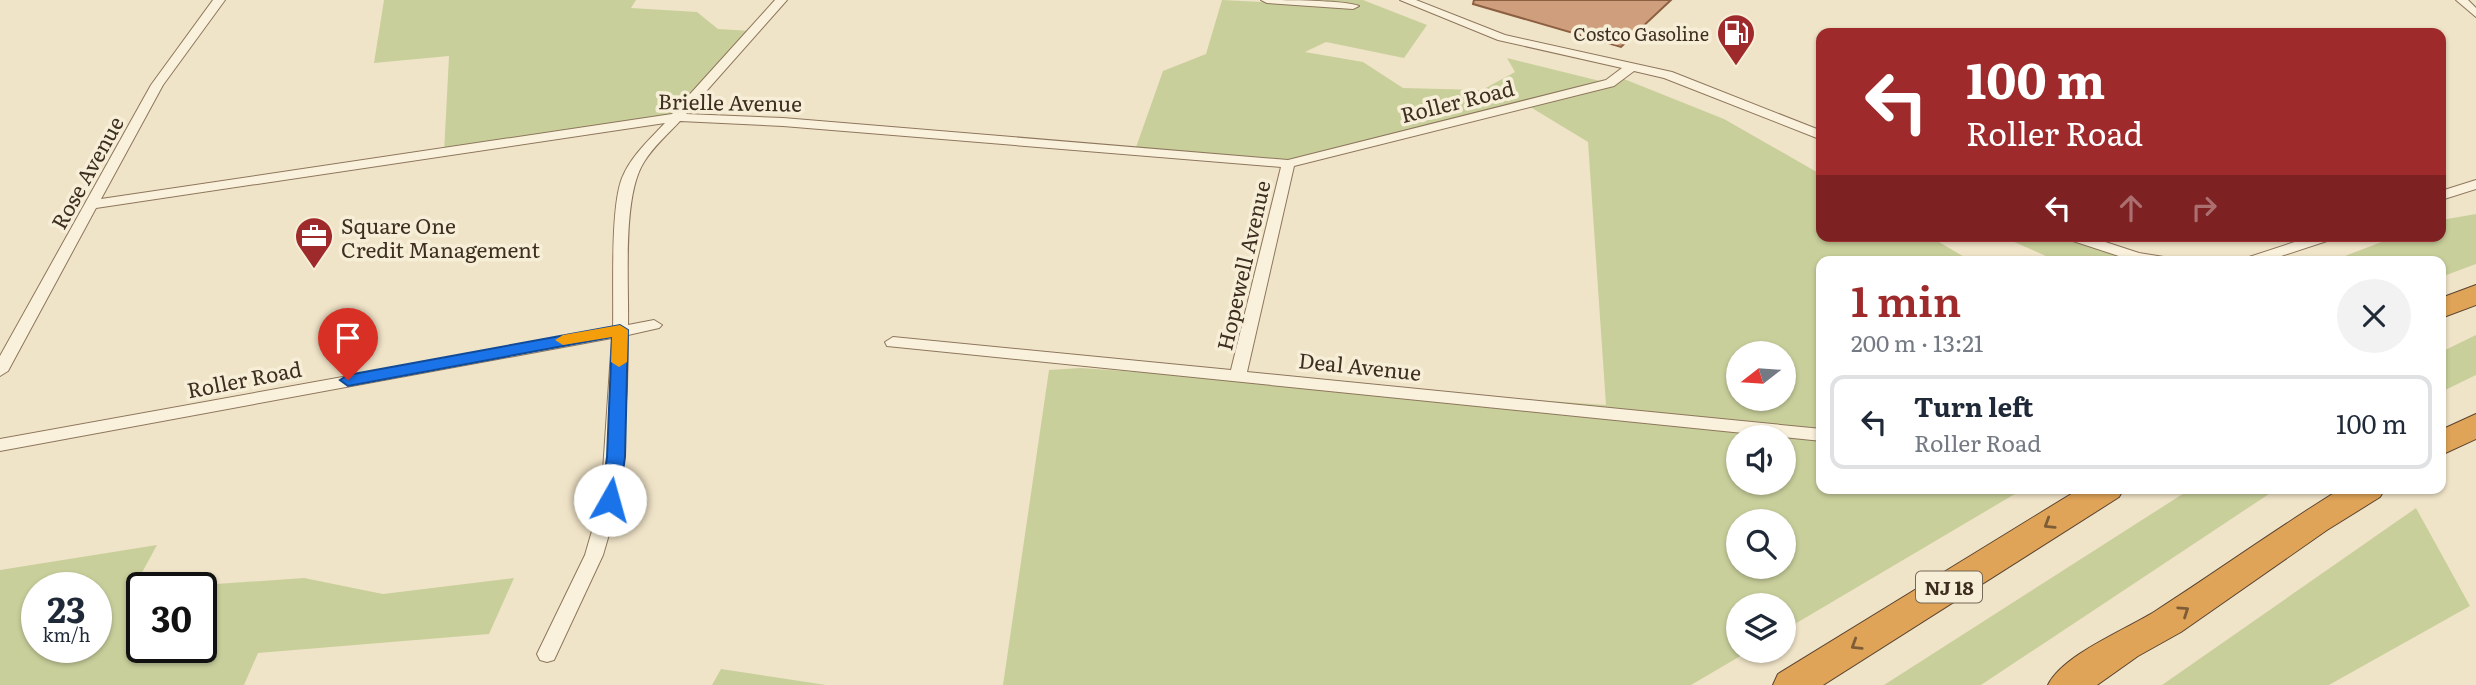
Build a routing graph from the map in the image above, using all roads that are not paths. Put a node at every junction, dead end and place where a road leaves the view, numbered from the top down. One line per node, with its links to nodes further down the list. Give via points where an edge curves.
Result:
1 (219, 0): 14 (street, Rose Avenue, via 157,85)
2 (780, 0): 9 (street)
3 (1267, 0): 6 (street)
4 (1406, 0): 8 (street, via 1502,38)
5 (2462, 0): 7 (street)
6 (1353, 6)
7 (2476, 14)
8 (1632, 67): 10 (street, via 1668,75); 11 (street, Roller Road, via 1610,83)
9 (676, 117): 11 (street, Brielle Avenue); 14 (street, Brielle Avenue); 22 (street, via 638,160 628,180)
10 (1816, 134)
11 (1288, 164): 25 (street, Hopewell Avenue)
12 (2476, 184): 13 (street)
13 (2446, 193)
14 (92, 205): 24 (street, Rose Avenue)
15 (2091, 242): 17 (street)
16 (2310, 242): 18 (street)
17 (2134, 256)
18 (2266, 256)
19 (2476, 294): 20 (highway)
20 (2446, 307)
21 (654, 325): 22 (street, Roller Road)
22 (620, 330): 29 (street, Roller Road); 32 (street, via 610,500 594,555)
23 (893, 342): 25 (street, Deal Avenue)
24 (0, 371)
25 (1238, 375): 27 (street, Deal Avenue)
26 (2476, 425): 28 (highway)
27 (1816, 434)
28 (2446, 441)
29 (0, 445)
30 (2097, 494): 33 (highway, NJ 18, one-way to 33)
31 (2358, 494): 34 (highway, one-way to 31)
32 (547, 654)
33 (1792, 685)
34 (2067, 685)

